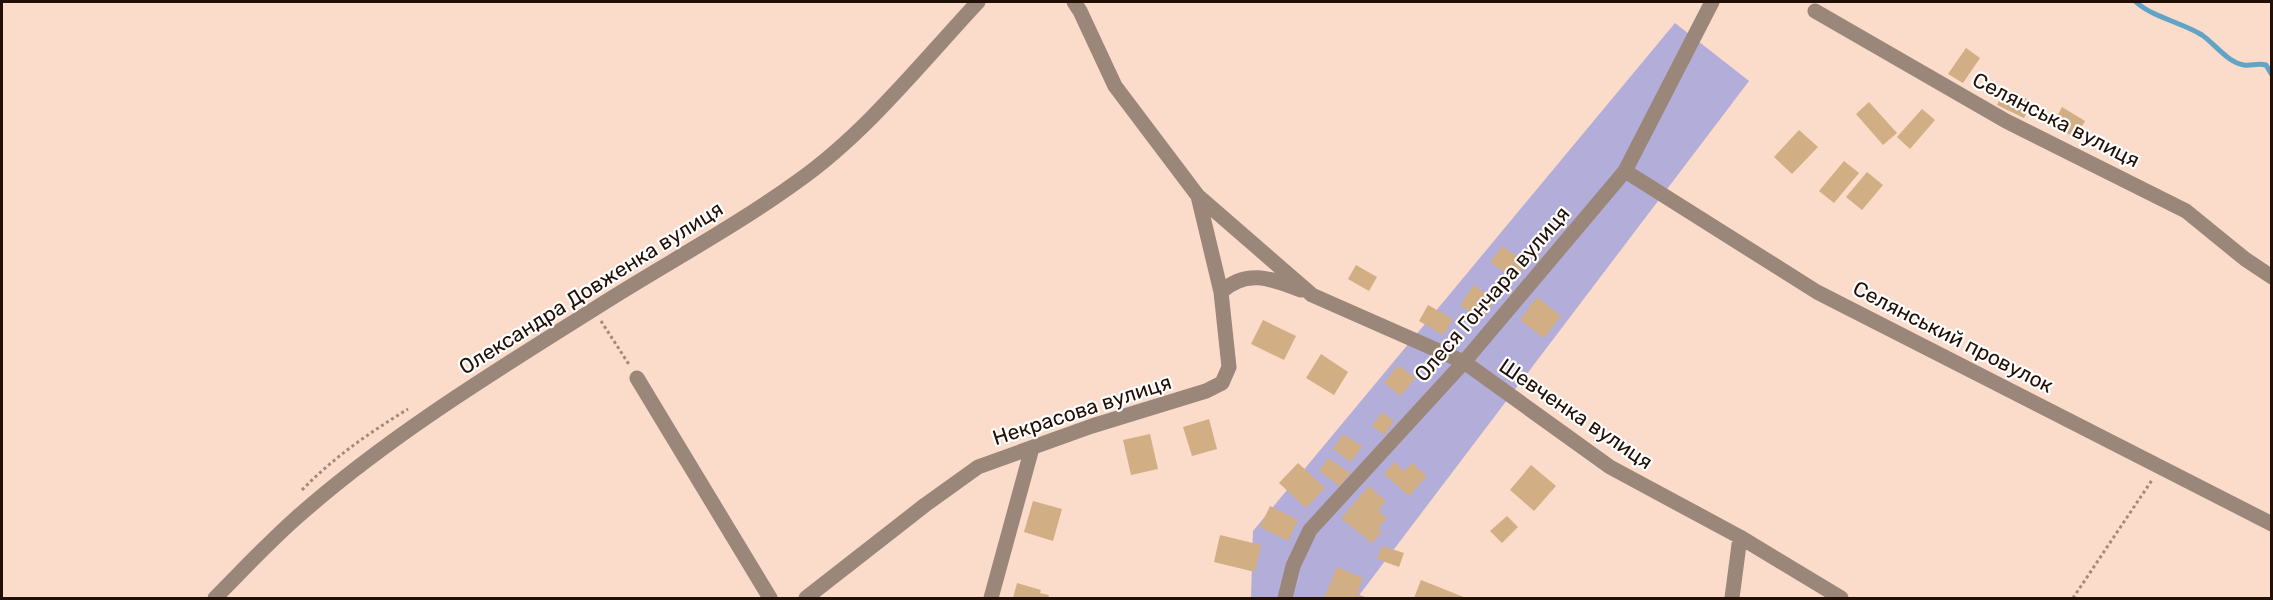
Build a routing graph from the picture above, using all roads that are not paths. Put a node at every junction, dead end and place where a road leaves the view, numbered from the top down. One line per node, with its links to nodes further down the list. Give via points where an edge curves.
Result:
1 (978, 2): 15 (street, Олександра Довженка вулиця, via 876,112 799,181 427,416 294,520)
2 (1074, 2): 6 (street, Шевченка вулиця, via 1115,87)
3 (1712, 2): 5 (street, Олеся Гончара вулиця)
4 (1815, 11): 7 (street, Селянська вулиця, via 2006,121 2186,211)
5 (1625, 171): 10 (street, Олеся Гончара вулиця); 13 (street, Селянський провулок, via 1817,292)
6 (1198, 196): 8 (street, Некрасова вулиця); 9 (street, Шевченка вулиця)
7 (2271, 277)
8 (1221, 292): 9 (street, Шевченка вулиця, via 1232,282 1262,278); 12 (street, Некрасова вулиця, via 1229,367 1222,383)
9 (1312, 295): 10 (street, Шевченка вулиця)
10 (1464, 362): 14 (street, Шевченка вулиця, via 1610,467); 19 (street, Олеся Гончара вулиця, via 1310,530 1293,566)
11 (637, 378): 16 (street)
12 (1032, 448): 17 (street, Некрасова вулиця, via 978,467); 18 (street)
13 (2271, 524)
14 (1740, 537): 20 (street); 21 (street, Шевченка вулиця)
15 (215, 598)
16 (770, 598)
17 (806, 598)
18 (991, 598)
19 (1285, 598)
20 (1732, 598)
21 (1841, 598)

